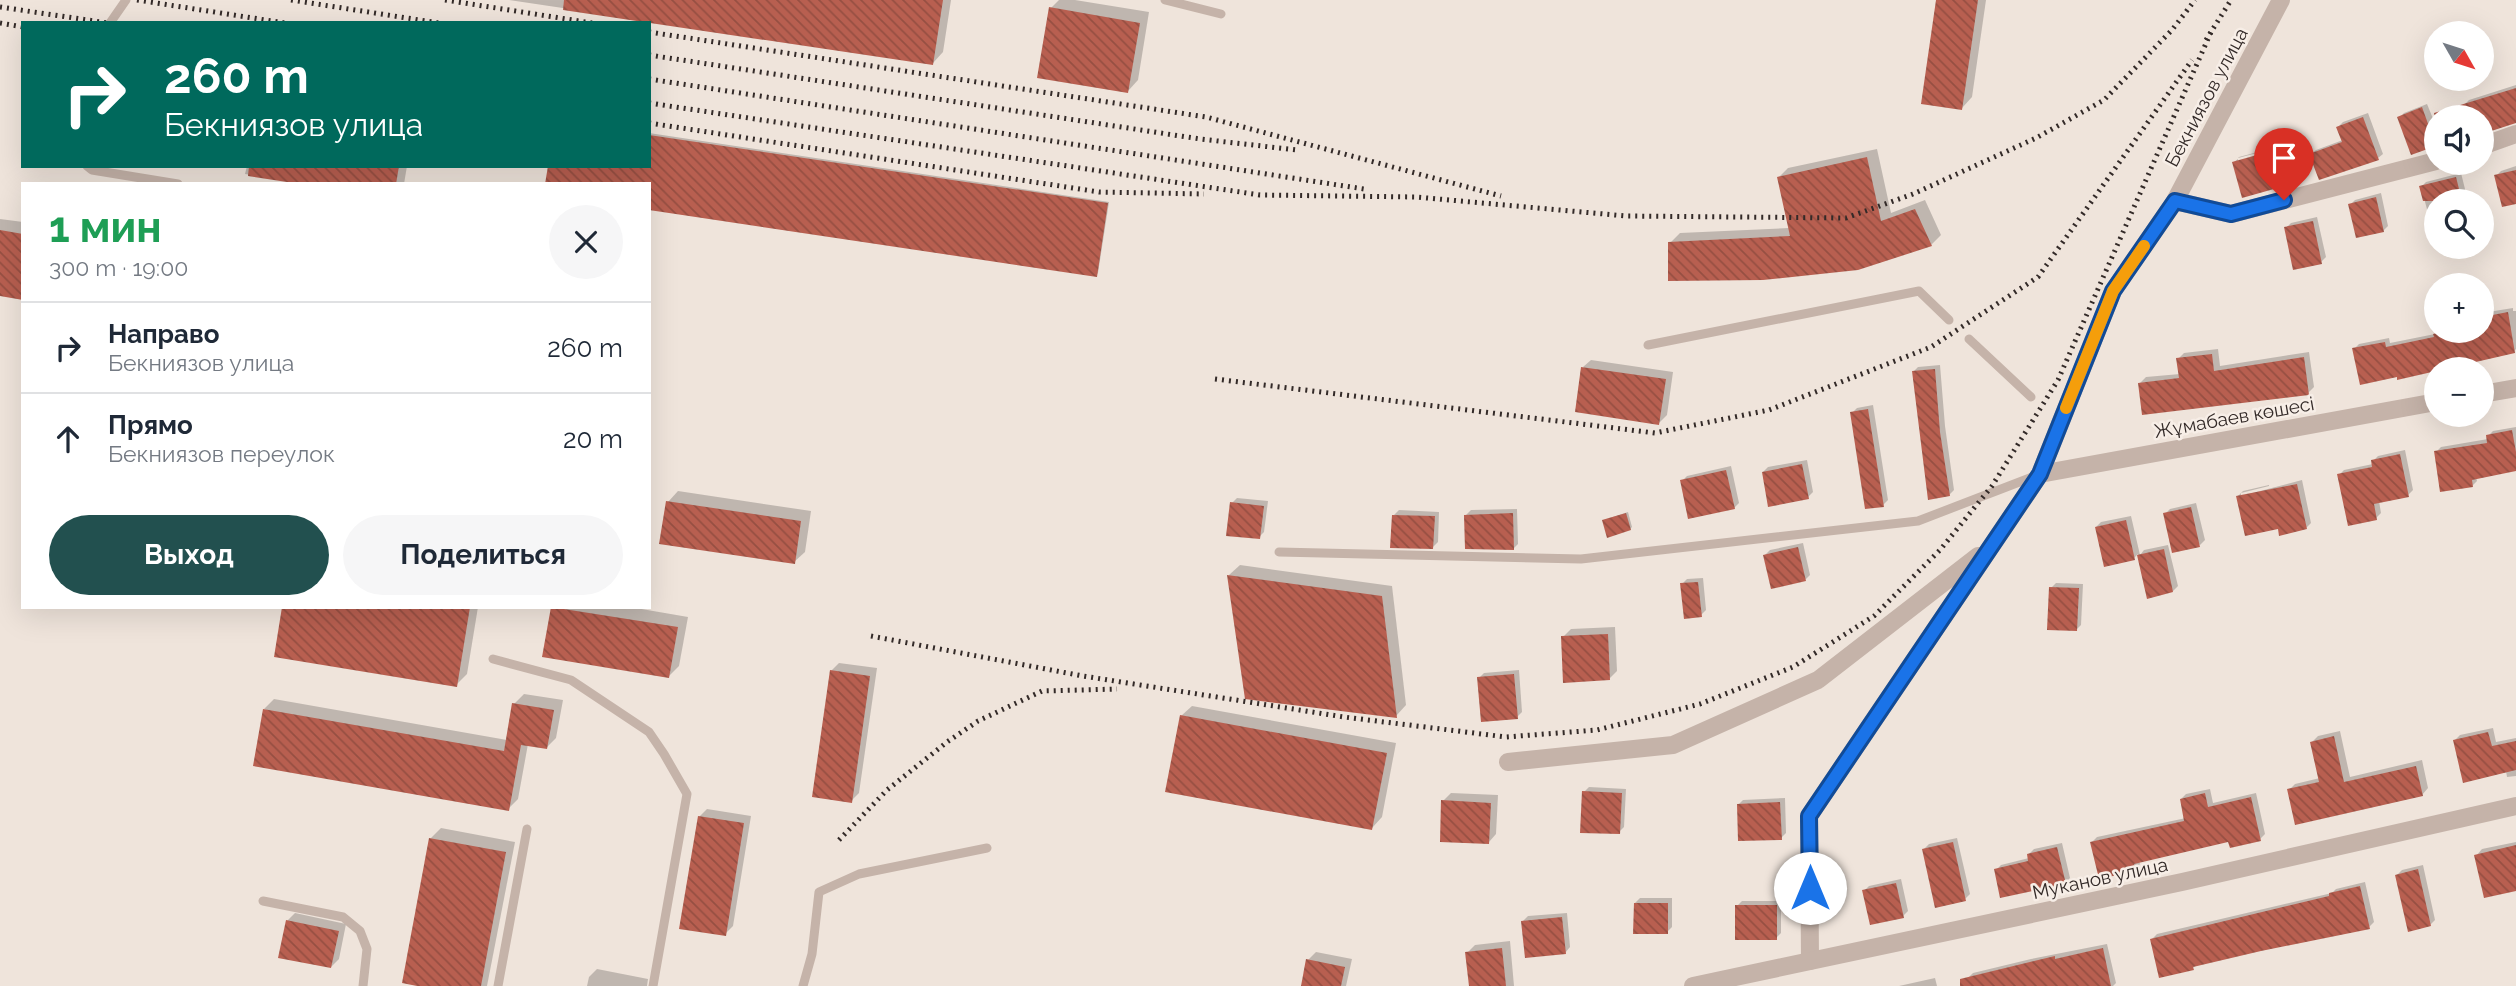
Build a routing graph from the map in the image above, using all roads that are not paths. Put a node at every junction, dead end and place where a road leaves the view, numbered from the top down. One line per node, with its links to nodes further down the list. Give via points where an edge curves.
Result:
1 (126, 0): 5 (lane)
2 (1165, 0): 4 (lane)
3 (2281, 0): 11 (street, Бекниязов улица)
4 (1221, 14)
5 (111, 21)
6 (2516, 134): 7 (street)
7 (2494, 142)
8 (2424, 164): 11 (street, via 2231,214)
9 (90, 168): 10 (lane)
10 (166, 182)
11 (2175, 201): 19 (street, Бекниязов улица, via 2113,291 2056,420)
12 (1949, 320): 14 (lane, via 1919,291)
13 (1969, 339): 17 (lane)
14 (1648, 345)
15 (2516, 388): 16 (street)
16 (2494, 392)
17 (2031, 397)
18 (2424, 404): 19 (street, Жұмабаев көшесі)
19 (2040, 474): 20 (street, Бекниязов улица); 21 (lane, via 1918,521 1581,559)
20 (1992, 546): 23 (street, via 1818,680 1673,745); 28 (street, Бекниязов улица, via 1809,816)
21 (1279, 552)
22 (493, 659): 31 (lane, via 571,680 649,732 687,794)
23 (1508, 762)
24 (2516, 806): 28 (street, Муканов улица)
25 (527, 829): 30 (lane)
26 (987, 848): 32 (lane, via 859,874 819,892 812,954)
27 (263, 901): 29 (lane, via 343,917 360,931 367,949)
28 (1810, 961): 33 (street, Муканов улица)
29 (363, 986)
30 (498, 986)
31 (653, 986)
32 (803, 986)
33 (1693, 986)

